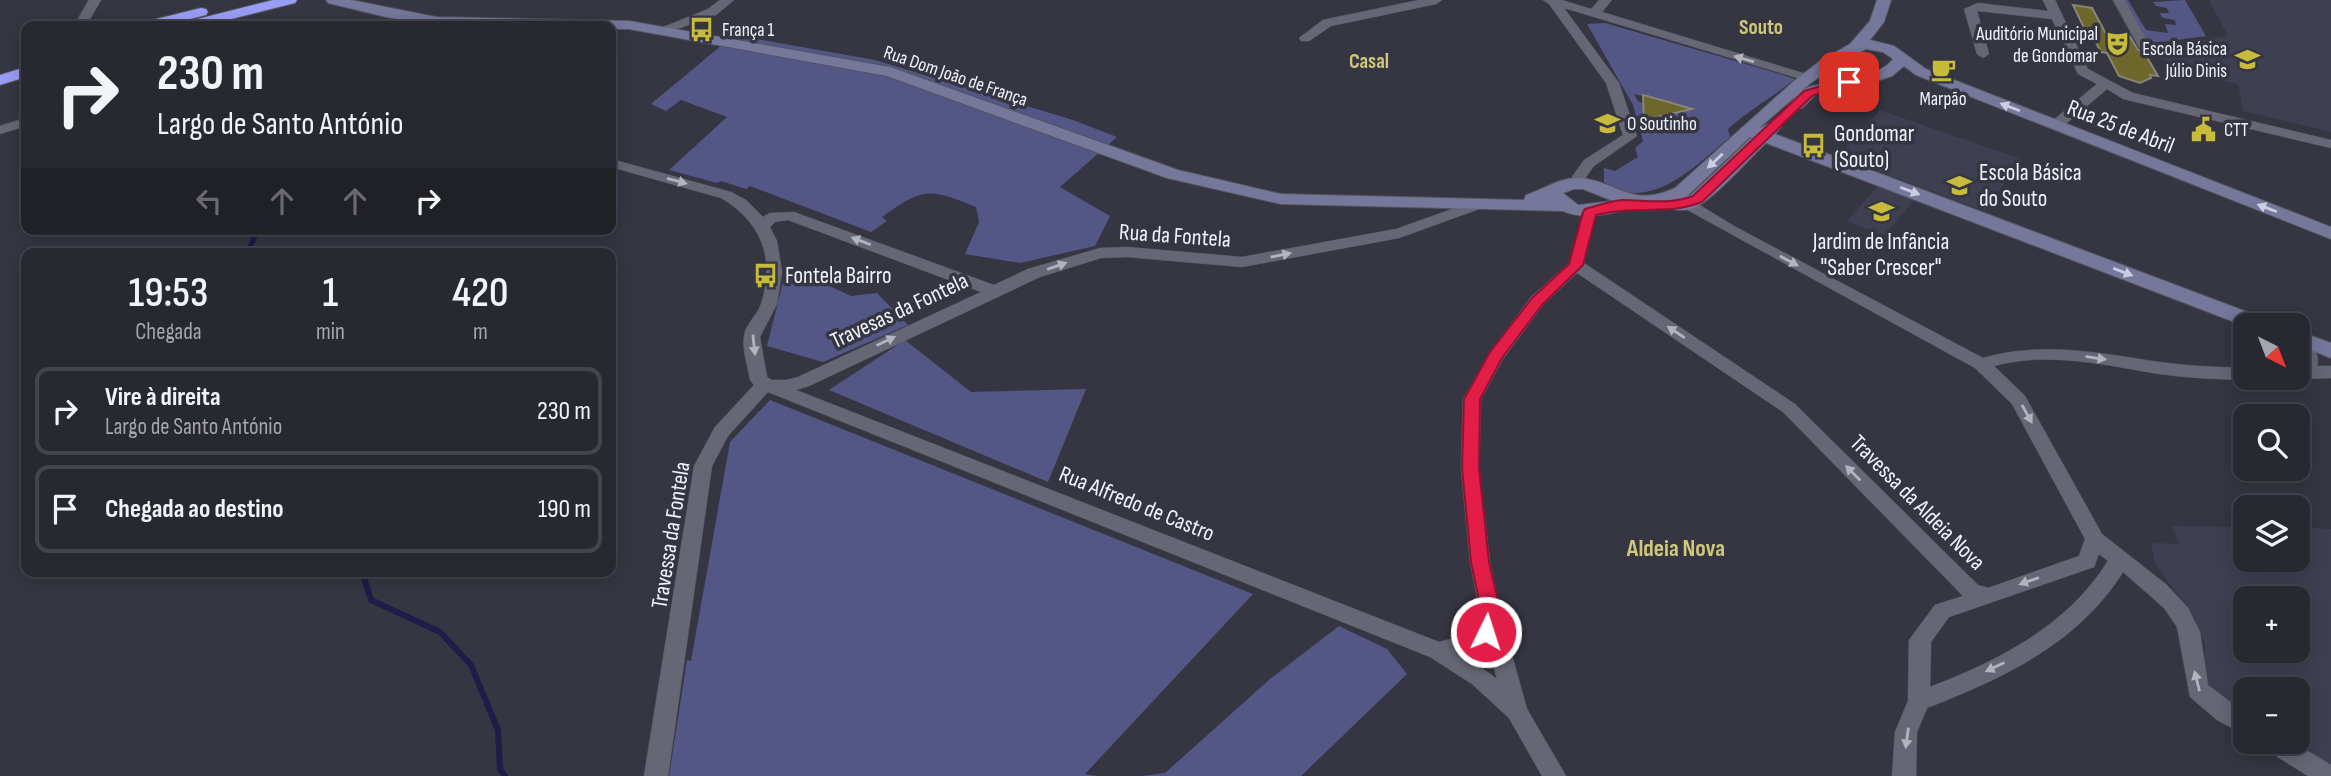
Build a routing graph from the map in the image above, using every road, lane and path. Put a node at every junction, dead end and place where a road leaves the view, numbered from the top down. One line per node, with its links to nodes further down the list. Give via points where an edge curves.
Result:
1 (95, 0): 15 (street)
2 (248, 0): 16 (highway)
3 (290, 0): 17 (highway)
4 (333, 0): 18 (main road, Rua Dom João de França)
5 (728, 0): 21 (street, via 712,12)
6 (1436, 0): 22 (street, via 1327,23)
7 (1551, 0): 13 (street); 39 (street, via 1612,83 1630,136 1589,163 1579,177)
8 (1606, 0): 13 (street)
9 (1884, 0): 19 (main road)
10 (2049, 0): 14 (street)
11 (2119, 0): 24 (street)
12 (1982, 4): 14 (street); 26 (street, via 1970,9)
13 (1593, 14): 30 (street, one-way to 13)
14 (2057, 16): 32 (street, via 2083,71)
15 (83, 21)
16 (165, 21)
17 (207, 21)
18 (426, 21)
19 (1877, 22): 23 (main road); 25 (main road, via 1881,37)
20 (616, 25): 21 (main road, Rua Dom João de França)
21 (662, 30): 43 (main road, Rua Dom João de França, via 890,72 1173,174 1281,199)
22 (1305, 38)
23 (1857, 46): 25 (main road, via 1874,44); 30 (main road, via 1843,51)
24 (2144, 46)
25 (1896, 53): 34 (main road, Rua 25 de Abril, one-way to 25, via 1921,72); 36 (main road, via 1901,59 1897,67 1808,93)
26 (1983, 54)
27 (21, 62): 28 (highway)
28 (0, 68)
29 (21, 74): 31 (highway)
30 (1809, 78): 36 (main road)
31 (0, 80)
32 (2104, 85): 34 (street); 37 (street, via 2128,96)
33 (21, 124): 35 (street)
34 (2056, 125): 46 (main road, Rua 25 de Abril, one-way to 34)
35 (0, 130)
36 (1756, 133): 41 (main road, via 1698,199); 49 (main road, one-way to 49)
37 (2331, 144)
38 (616, 164): 45 (street, one-way to 45, via 743,202)
39 (1580, 184): 40 (main road); 42 (main road, via 1566,185)
40 (1598, 189): 41 (main road, via 1648,201); 44 (main road, via 1607,198)
41 (1684, 198): 44 (main road); 52 (street, one-way to 52, via 1729,229)
42 (1562, 199): 43 (main road, Rua Dom João de França); 44 (main road)
43 (1476, 205): 48 (street, Rua da Fontela, one-way to 43, via 1100,253 1242,262 1399,233)
44 (1597, 209): 47 (street)
45 (763, 226): 48 (street, one-way to 45, via 789,215 770,218); 57 (street, one-way to 57, via 775,260 775,281 768,307 752,332 759,380)
46 (2331, 233)
47 (1576, 265): 61 (street, Travessa da Aldeia Nova, one-way to 47, via 1971,591 1789,408); 62 (street, via 1537,301 1496,356 1472,399 1470,468 1480,562)
48 (994, 291): 53 (street, Travesas da Fontela, one-way to 48)
49 (2233, 314)
50 (2310, 344): 51 (main road)
51 (2331, 351)
52 (1981, 364): 56 (street, one-way to 56, via 2036,352); 59 (street, one-way to 59, via 2019,400)
53 (825, 371): 57 (street, via 786,386); 58 (street, via 812,387)
54 (2310, 372): 55 (street)
55 (2331, 372)
56 (2233, 373)
57 (765, 384): 58 (street, Rua Alfredo de Castro); 68 (street, Travessa da Fontela, via 712,443 703,466)
58 (817, 403): 63 (street, Rua Alfredo de Castro)
59 (2095, 539): 60 (street); 61 (street, Travessa da Aldeia Nova, one-way to 61, via 2087,561)
60 (2119, 561): 64 (street, one-way to 64, via 2096,597 2040,645); 66 (street, one-way to 60, via 2198,690 2188,625 2164,593)
61 (1988, 596): 64 (street, via 1942,611 1920,640)
62 (1492, 619): 63 (street, via 1476,641); 65 (street)
63 (1438, 651): 65 (street, Rua Alfredo de Castro, via 1491,685)
64 (1919, 701): 70 (street, one-way to 70, via 1906,732)
65 (1517, 711): 69 (street)
66 (2233, 718)
67 (2292, 754): 71 (street)
68 (656, 776)
69 (1554, 776)
70 (1904, 776)
71 (2328, 776)

